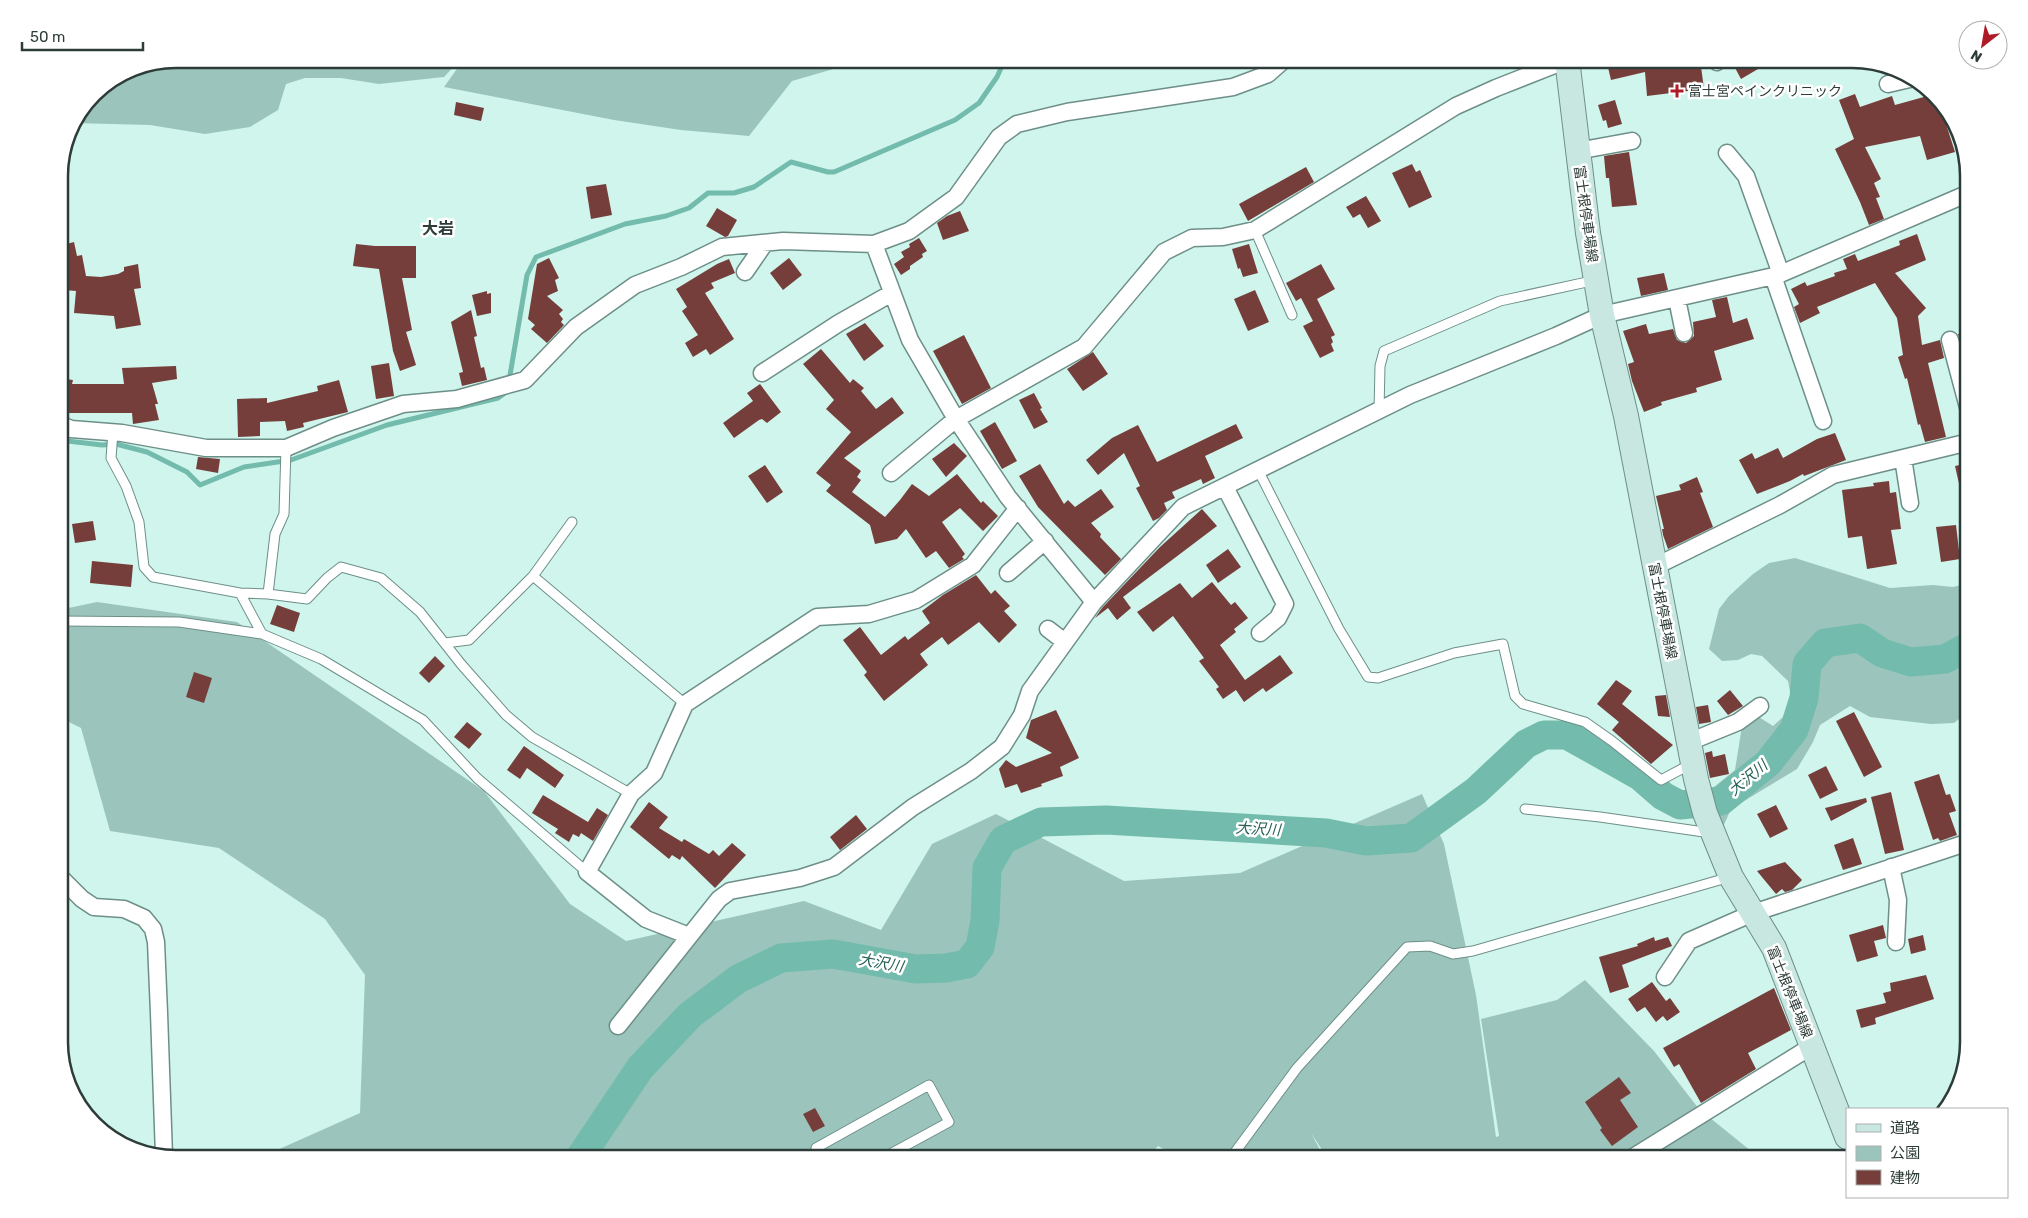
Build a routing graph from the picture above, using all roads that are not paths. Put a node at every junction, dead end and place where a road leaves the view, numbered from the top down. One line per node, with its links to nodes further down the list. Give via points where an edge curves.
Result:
1 (1276, 67): 12 (street, via 1268,74 1233,87 1067,112 1017,124 999,137 956,197 909,231)
2 (1547, 67): 10 (street, via 1456,106)
3 (1568, 67): 7 (main road, 富士根停車場線)
4 (1903, 81): 5 (street)
5 (1888, 84)
6 (1632, 142): 7 (street)
7 (1577, 151): 15 (main road, 富士根停車場線)
8 (1727, 153): 14 (street, via 1746,176)
9 (1960, 198): 14 (street)
10 (1256, 230): 18 (lane); 25 (street, via 1223,237 1192,238 1164,252 1084,347)
11 (765, 243): 12 (street, via 783,240); 13 (street); 30 (street, via 722,247 635,285 576,327 525,380 457,399 403,404)
12 (874, 244): 16 (street)
13 (745, 272)
14 (1777, 275): 17 (street); 26 (street)
15 (1596, 280): 19 (main road, 富士根停車場線); 24 (lane, via 1500,301 1384,351 1380,366)
16 (892, 293): 23 (street); 25 (street, via 910,340)
17 (1677, 299): 19 (street); 20 (street)
18 (1292, 315)
19 (1602, 315): 24 (street); 39 (main road, 富士根停車場線, via 1626,416)
20 (1684, 333)
21 (1950, 340): 22 (street)
22 (1960, 358)
23 (762, 373)
24 (1379, 411): 32 (street)
25 (956, 419): 33 (street); 36 (street)
26 (1823, 421)
27 (68, 428): 28 (street)
28 (113, 432): 30 (street, via 206,448); 42 (lane, via 111,458 140,522 144,567 153,577)
29 (1960, 444): 31 (street)
30 (286, 448): 43 (lane, via 284,514 275,534)
31 (1904, 458): 35 (street); 39 (street, via 1833,476)
32 (1258, 470): 34 (street); 53 (lane, via 1339,628 1368,677 1378,678 1454,653 1503,644 1515,696 1523,704 1584,722 1661,780)
33 (891, 473)
34 (1225, 487): 44 (street, via 1183,508); 47 (street, via 1285,604 1278,618)
35 (1910, 503)
36 (1018, 508): 38 (street); 51 (street, via 973,565 916,600 869,614 817,617)
37 (572, 522): 41 (lane)
38 (1045, 541): 40 (street); 44 (street)
39 (1654, 567): 53 (main road, 富士根停車場線)
40 (1008, 573)
41 (533, 576): 50 (lane, via 469,640); 51 (lane)
42 (240, 593): 43 (lane); 48 (lane)
43 (268, 594): 50 (lane, via 307,600 341,567 381,578 420,612)
44 (1094, 602): 49 (street)
45 (68, 621): 48 (lane, via 179,622)
46 (1048, 629): 49 (street)
47 (1260, 633)
48 (262, 634): 59 (lane, via 321,659 423,720 477,778)
49 (1065, 642): 63 (street, via 1030,691 1022,715 1002,747 834,867 800,878 730,891 719,899)
50 (445, 643): 54 (lane, via 506,714 532,737)
51 (685, 704): 54 (street, via 654,773)
52 (1760, 706): 53 (street)
53 (1693, 762): 56 (main road, 富士根停車場線)
54 (630, 794): 59 (street)
55 (1525, 809): 56 (lane)
56 (1709, 823): 60 (main road, 富士根停車場線)
57 (1960, 845): 58 (street)
58 (1891, 868): 62 (street); 64 (street, via 1898,900)
59 (587, 872): 63 (street, via 646,919)
60 (1731, 877): 62 (main road, 富士根停車場線); 72 (lane, via 1473,951 1453,954 1430,946 1407,946 1297,1068)
61 (68, 885): 69 (street, via 94,907 124,909 144,918 153,929 160,1013)
62 (1753, 912): 65 (street, via 1689,941); 67 (main road, 富士根停車場線, via 1774,948)
63 (689, 936): 66 (street)
64 (1896, 942)
65 (1664, 977)
66 (618, 1026)
67 (1812, 1046): 68 (main road, 富士根停車場線); 73 (street)
68 (1846, 1134)
69 (164, 1150)
70 (817, 1150): 71 (lane, via 929,1085 950,1122)
71 (898, 1150)
72 (1237, 1150)
73 (1644, 1150)

